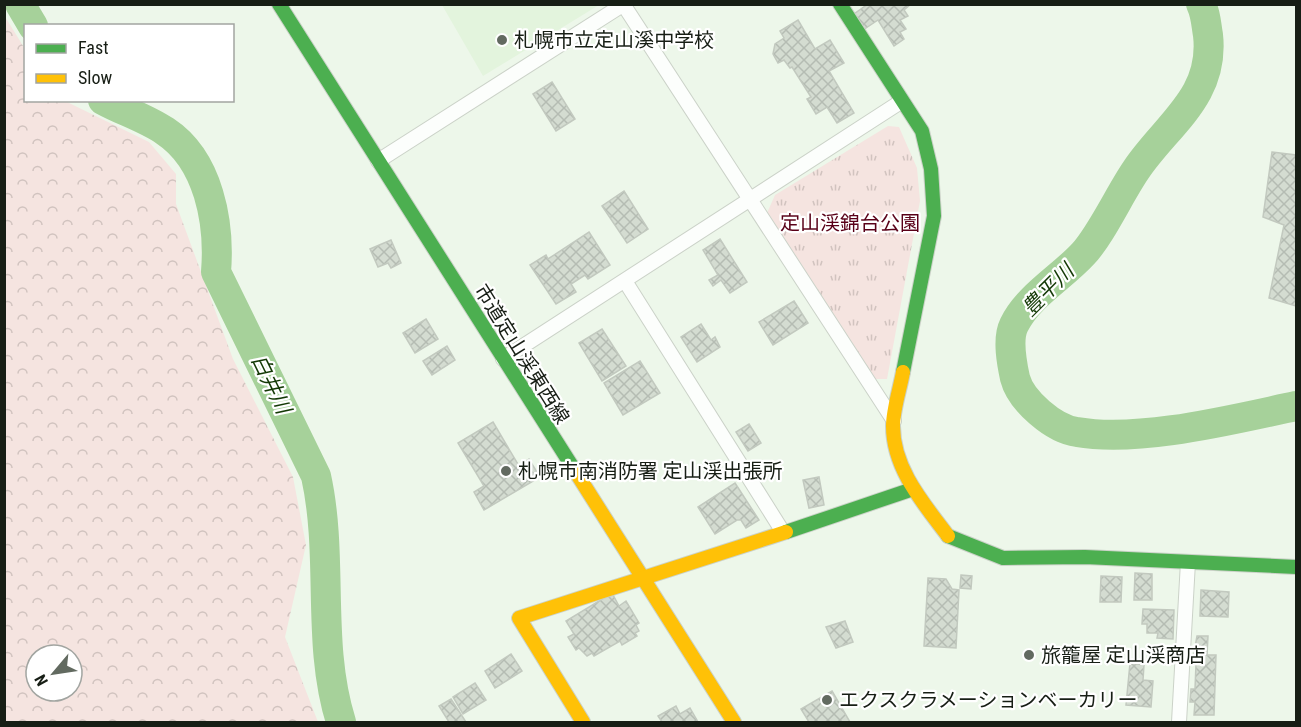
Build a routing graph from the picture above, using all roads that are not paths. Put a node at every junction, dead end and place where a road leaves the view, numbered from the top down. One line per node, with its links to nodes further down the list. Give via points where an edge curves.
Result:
1 (279, 4): 5 (street, 市道定山渓東西線)
2 (840, 4): 4 (street)
3 (624, 5): 5 (street); 6 (street)
4 (902, 101): 6 (street); 9 (street, via 922,131 932,169 934,216)
5 (378, 161): 8 (street, 市道定山渓東西線)
6 (750, 200): 7 (street); 9 (street)
7 (625, 281): 8 (street); 11 (street)
8 (503, 359): 14 (street, 市道定山渓東西線)
9 (894, 421): 10 (street, via 896,453)
10 (913, 489): 11 (street); 12 (street, via 950,538 1003,558)
11 (783, 532): 14 (street)
12 (1188, 562): 13 (street); 17 (street)
13 (1296, 567)
14 (642, 580): 15 (street, via 519,618); 16 (street, 市道定山渓東西線)
15 (583, 723)
16 (734, 723)
17 (1179, 723)

